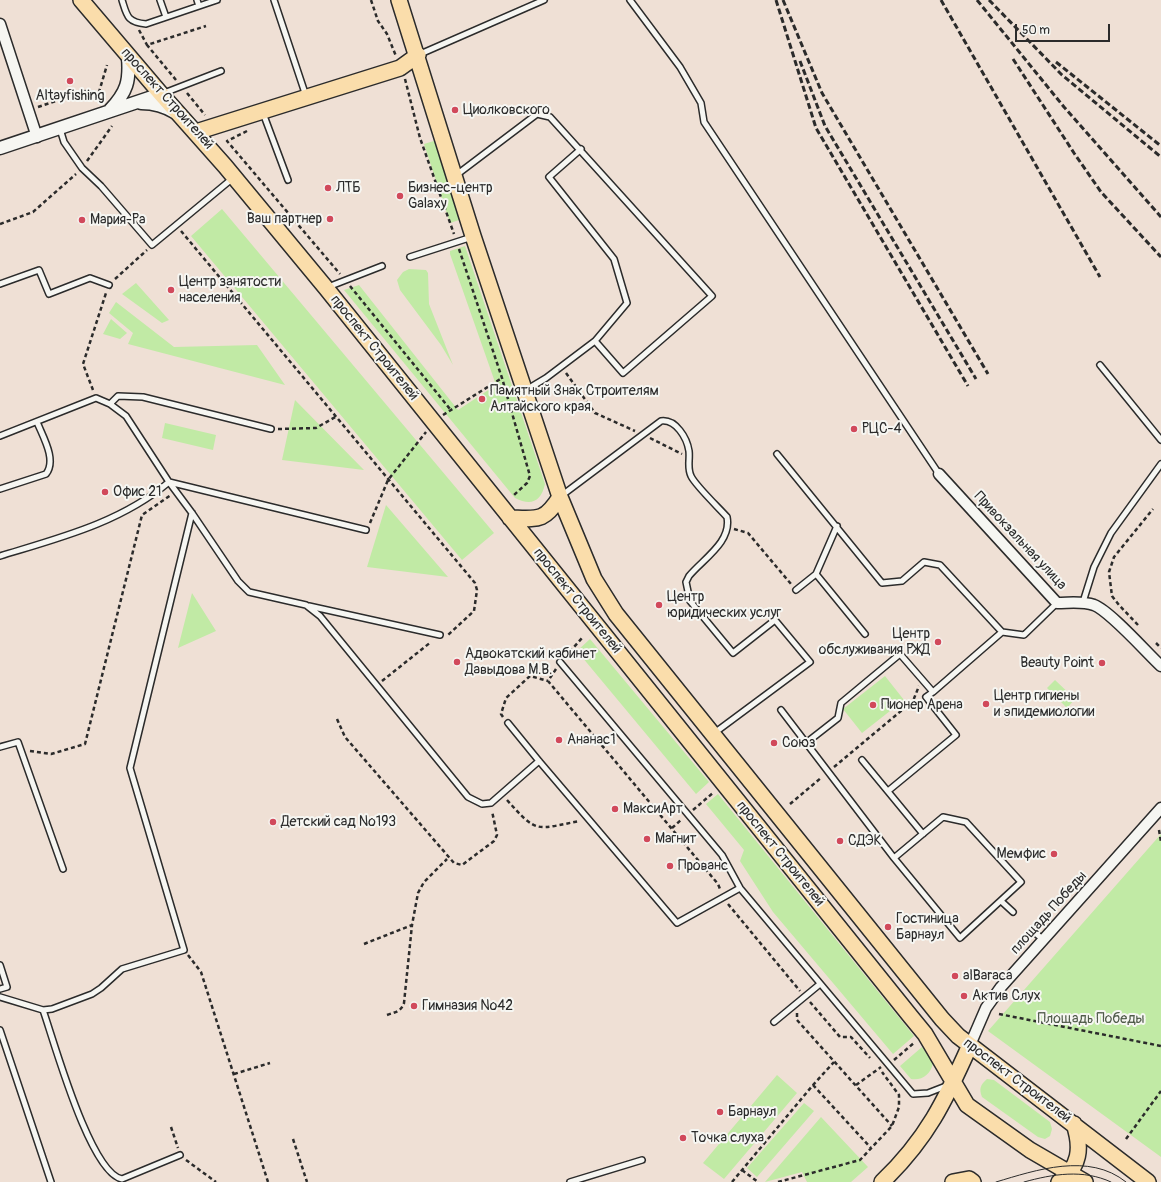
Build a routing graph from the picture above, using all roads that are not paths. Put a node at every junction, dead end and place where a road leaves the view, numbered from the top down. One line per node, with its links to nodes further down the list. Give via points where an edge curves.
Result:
1 (81, 0): 14 (main road, проспект Строителей)
2 (122, 0): 11 (lane, via 128,18 135,23 146,24)
3 (160, 0): 11 (lane)
4 (197, 0): 10 (lane)
5 (217, 0): 10 (lane)
6 (274, 0): 17 (lane)
7 (399, 0): 13 (main road, проспект Строителей)
8 (544, 0): 13 (lane)
9 (630, 0): 46 (lane, via 680,67 701,103 704,122)
10 (199, 6): 11 (lane)
11 (166, 17)
12 (0, 24): 24 (street)
13 (418, 55): 17 (main road, via 396,61); 28 (main road, проспект Строителей)
14 (128, 57): 16 (main road, проспект Строителей); 20 (street, via 127,86 121,99)
15 (220, 71): 16 (lane)
16 (161, 94): 18 (street); 21 (main road, проспект Строителей)
17 (306, 98): 19 (main road)
18 (132, 104): 20 (street); 21 (street, via 154,104)
19 (262, 112): 23 (main road); 29 (lane)
20 (107, 114): 22 (street)
21 (180, 114): 23 (main road, проспект Строителей)
22 (60, 129): 24 (street); 27 (lane, via 64,142 82,168 152,245)
23 (196, 132): 27 (main road, проспект Строителей)
24 (37, 136): 25 (street)
25 (0, 148)
26 (581, 149): 28 (lane, via 550,117 537,114); 36 (lane, via 549,177 614,259 627,302); 36 (lane, via 712,296 623,373)
27 (234, 177): 35 (main road, проспект Строителей)
28 (454, 177): 30 (main road, проспект Строителей)
29 (288, 180)
30 (473, 236): 31 (lane); 38 (main road, проспект Строителей)
31 (410, 257)
32 (382, 266): 35 (lane)
33 (0, 284): 34 (lane, via 39,270 49,294 90,278)
34 (109, 285)
35 (326, 288): 51 (main road, проспект Строителей)
36 (595, 341): 38 (lane)
37 (1100, 365): 43 (lane)
38 (525, 390): 49 (main road, проспект Строителей)
39 (110, 404): 40 (lane, via 96,398); 41 (lane, via 118,396 142,397); 47 (lane, via 126,416)
40 (37, 422): 42 (lane); 48 (lane, via 50,460 50,469 46,474)
41 (272, 429)
42 (0, 436)
43 (1161, 440)
44 (777, 454): 52 (lane)
45 (1161, 464): 57 (lane, via 1112,532 1094,567)
46 (939, 474): 58 (street, Привокзальная улица)
47 (168, 482): 50 (lane); 53 (lane); 54 (lane, via 140,502 91,528)
48 (0, 489)
49 (560, 497): 51 (main road, via 550,512 538,519); 68 (main road, проспект Строителей, via 594,579 616,614); 68 (lane, via 661,420 669,420 676,424 689,451 691,476 727,518 728,528 720,544 689,576 686,582 690,600 733,653 775,620 810,662)
50 (192, 513): 59 (lane, via 238,581 249,592); 87 (lane, via 130,768 184,950 122,969 92,994 70,1004)
51 (510, 518): 91 (main road, проспект Строителей, via 924,1034)
52 (837, 526): 55 (lane); 60 (lane, via 882,582 902,581 924,562 940,565)
53 (366, 530)
54 (0, 556)
55 (816, 574): 56 (lane); 61 (lane)
56 (796, 590)
57 (1083, 602): 58 (street, Привокзальная улица); 64 (street, Привокзальная улица, via 1096,606 1108,614)
58 (1057, 603): 60 (lane, via 1024,635)
59 (306, 605): 62 (lane); 72 (lane, via 320,616 468,797 482,804 491,803)
60 (1002, 632): 65 (lane)
61 (864, 634)
62 (440, 635)
63 (560, 662): 78 (lane, via 722,855)
64 (1161, 666)
65 (933, 692): 69 (lane, via 900,654 841,703 838,718); 73 (lane, via 926,697 956,735)
66 (781, 710): 69 (lane)
67 (508, 723): 72 (lane)
68 (713, 734): 90 (main road, проспект Строителей, via 942,1019)
69 (806, 743): 76 (lane)
70 (0, 747): 77 (lane, via 18,742)
71 (862, 760): 73 (lane)
72 (539, 762): 78 (lane, via 677,924)
73 (888, 791): 75 (lane)
74 (1161, 808): 82 (street, площадь Победы)
75 (923, 834): 76 (lane); 79 (lane, via 943,817 966,822 1021,882)
76 (894, 858): 79 (lane, via 960,938)
77 (63, 869)
78 (740, 888): 84 (lane)
79 (1002, 901): 80 (lane)
80 (1013, 912)
81 (1035, 933): 82 (lane)
82 (1044, 940): 90 (street, площадь Победы, via 1001,987 986,1008)
83 (0, 965): 85 (lane, via 7,987)
84 (820, 984): 88 (lane); 91 (lane, via 913,1094 928,1093)
85 (0, 989)
86 (0, 996): 87 (lane)
87 (43, 1010): 96 (lane, via 86,1132 101,1161)
88 (774, 1022)
89 (0, 1030): 97 (lane)
90 (970, 1045): 91 (main road); 92 (main road, проспект Строителей)
91 (953, 1084): 95 (main road, проспект Строителей, via 967,1105); 99 (main road, via 936,1116 915,1146)
92 (1074, 1124): 95 (main road, via 1078,1137 1078,1153 1075,1166); 103 (main road, проспект Строителей)
93 (180, 1155): 96 (lane)
94 (642, 1160): 98 (lane)
95 (1064, 1178): 102 (main road, проспект Строителей)
96 (120, 1181)
97 (51, 1182)
98 (570, 1182)
99 (882, 1182)
100 (953, 1182): 101 (main road, via 969,1179)
101 (972, 1182)
102 (1085, 1182)
103 (1148, 1182)

